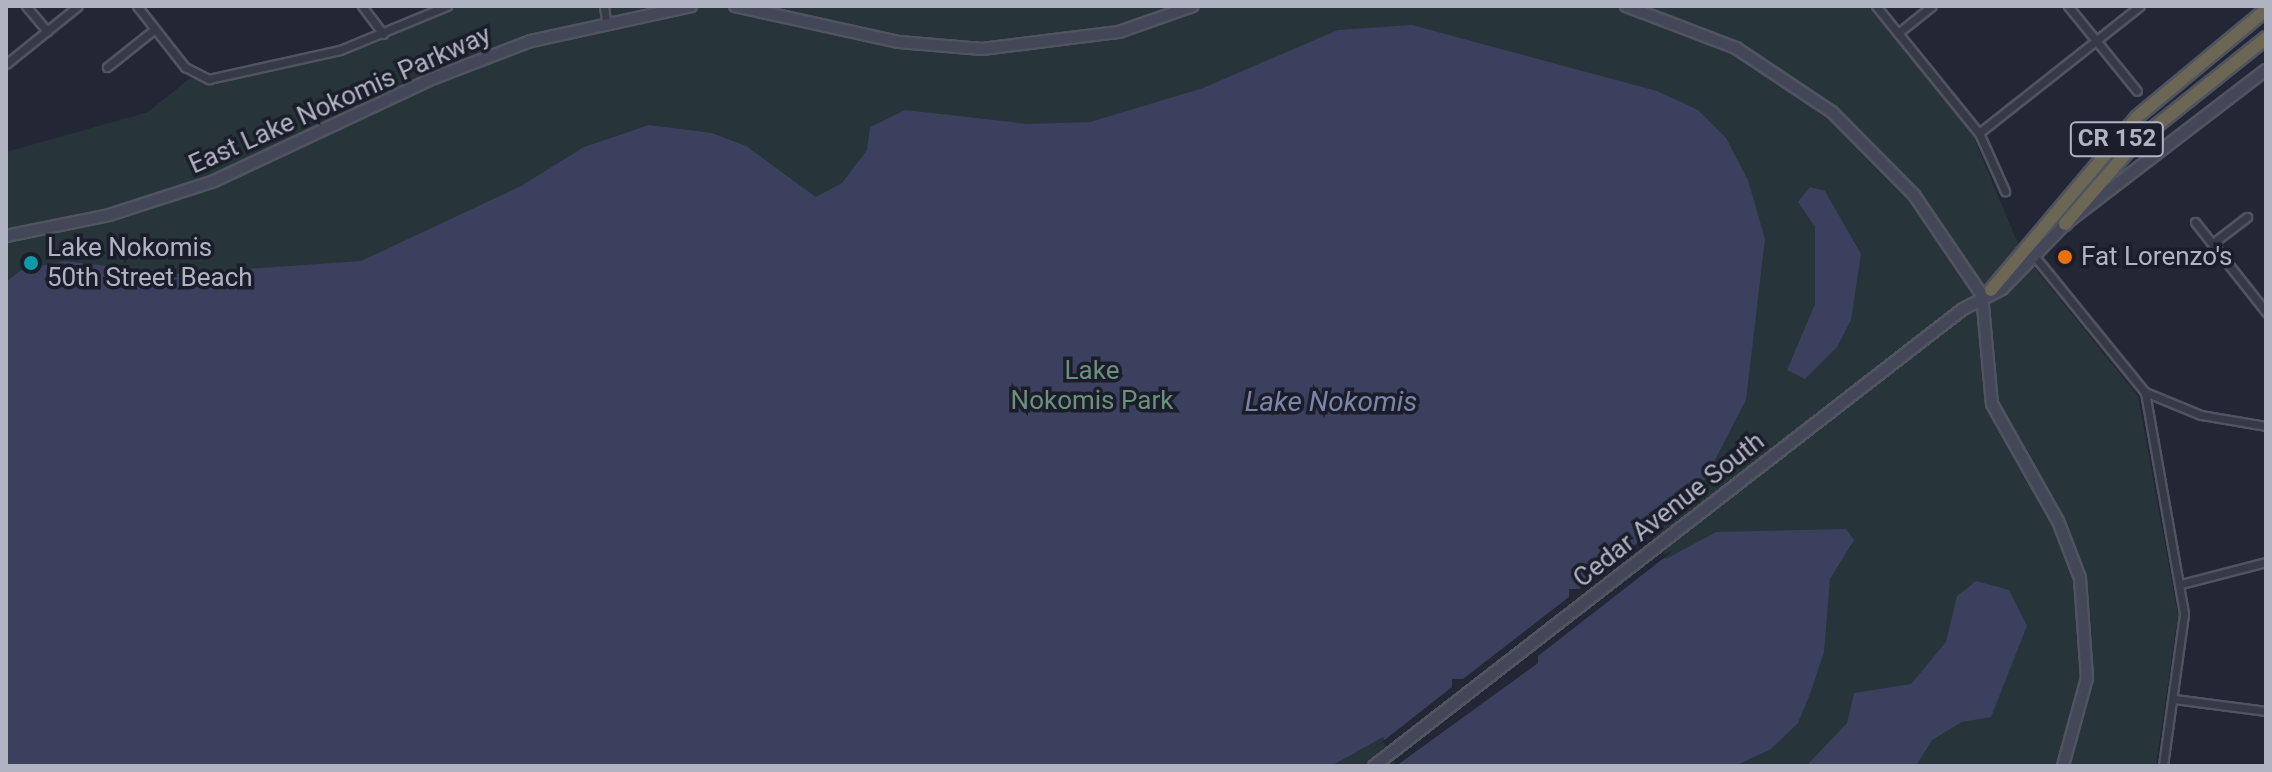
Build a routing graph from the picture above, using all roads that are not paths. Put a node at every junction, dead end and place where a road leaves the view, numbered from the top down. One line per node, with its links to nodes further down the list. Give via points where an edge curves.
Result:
1 (26, 6): 18 (street)
2 (78, 6): 18 (street)
3 (137, 6): 17 (street)
4 (362, 6): 20 (street)
5 (447, 6): 20 (street)
6 (604, 6): 16 (street)
7 (691, 6): 16 (street, East Lake Nokomis Parkway)
8 (735, 6): 9 (street, via 899,42 982,49 1119,32)
9 (1193, 6)
10 (1626, 6): 37 (street, via 1702,31 1822,103 1914,195)
11 (1876, 6): 19 (street)
12 (1932, 6): 19 (street)
13 (2068, 6): 22 (street)
14 (2140, 6): 22 (street)
15 (2266, 10): 37 (highway, Cedar Avenue South / CR 152, via 2137,117)
16 (606, 20): 34 (street, East Lake Nokomis Parkway, via 457,68 202,186)
17 (155, 29): 20 (street, via 189,71 209,79); 25 (street)
18 (47, 31): 24 (street)
19 (1898, 33): 29 (street)
20 (383, 34)
21 (2266, 38): 27 (highway, Cedar Avenue South / CR 152)
22 (2096, 40): 28 (street); 29 (street)
23 (2266, 47): 27 (highway)
24 (6, 64)
25 (107, 67)
26 (2266, 70): 33 (street)
27 (2219, 75): 33 (highway, Cedar Avenue South / CR 152, via 2135,143)
28 (2137, 91)
29 (1979, 133): 30 (street)
30 (2005, 191)
31 (2247, 217): 35 (street)
32 (2195, 222): 35 (street)
33 (2065, 224): 36 (street, Cedar Avenue South / CR 152)
34 (6, 236)
35 (2213, 243): 38 (street)
36 (2036, 258): 37 (street, Cedar Avenue South / CR 152); 39 (street)
37 (1987, 293): 45 (street, Cedar Avenue South / CR 152); 46 (street, via 1992,404 2058,521 2080,578 2087,678)
38 (2266, 312)
39 (2145, 392): 40 (street, via 2201,415); 42 (street)
40 (2266, 426)
41 (2266, 562): 42 (street)
42 (2181, 584): 43 (street)
43 (2174, 699): 44 (street); 47 (street)
44 (2266, 711)
45 (1375, 765)
46 (2063, 766)
47 (2163, 766)

